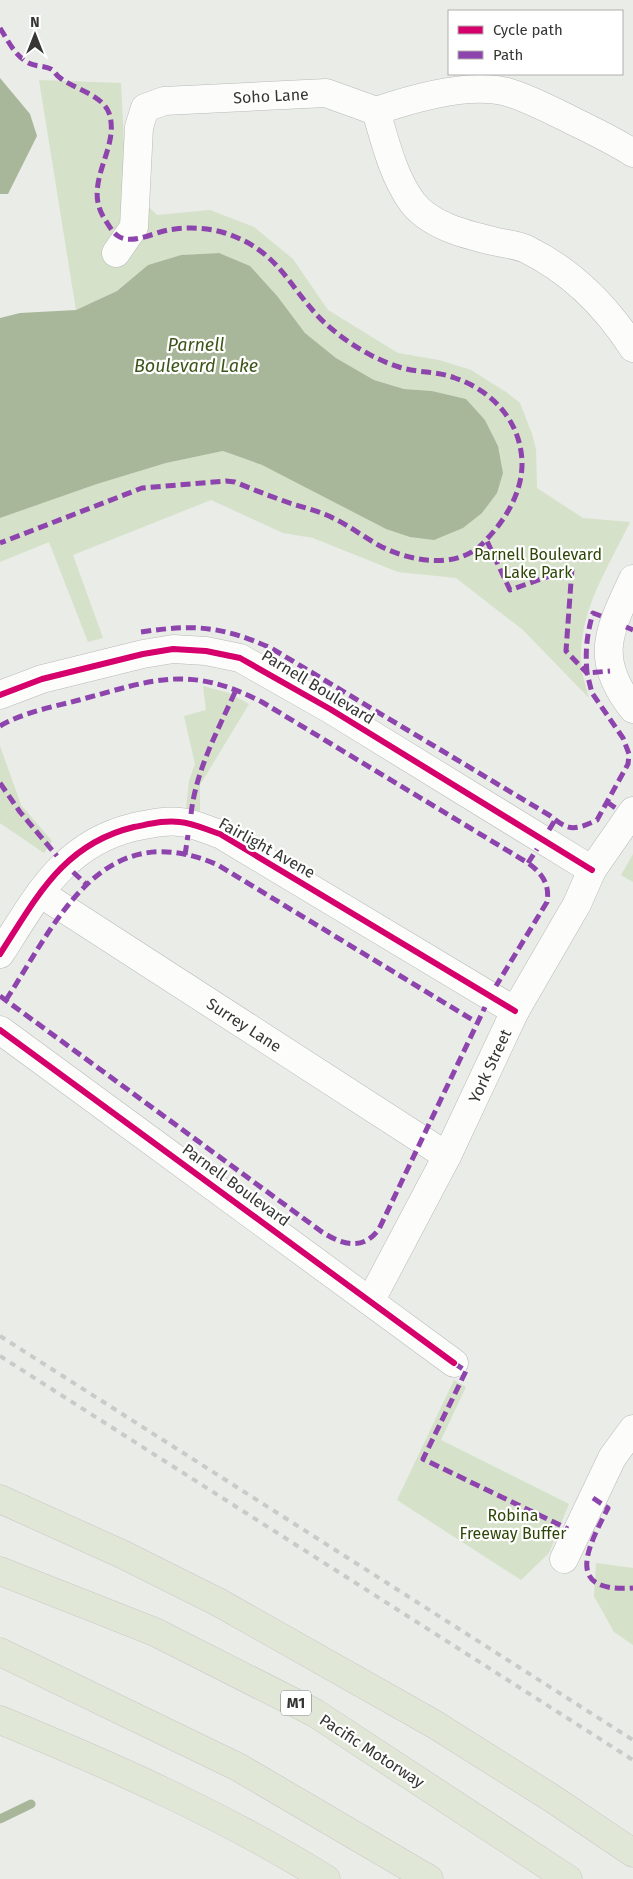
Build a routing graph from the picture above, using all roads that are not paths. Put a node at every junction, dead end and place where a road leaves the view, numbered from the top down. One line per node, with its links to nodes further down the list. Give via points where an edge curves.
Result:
1 (376, 111): 2 (street, via 429,94 505,91 536,103); 3 (street, Soho Lane, via 326,93 164,101 145,108 139,127 134,227); 4 (street, via 394,167 413,203 439,224 479,238 524,248 558,268 593,296)
2 (633, 153)
3 (116, 253)
4 (633, 348)
5 (633, 579): 7 (street, via 615,618 608,646 610,671 615,684)
6 (0, 695): 9 (street, Parnell Boulevard, via 42,679 173,649 240,658 330,709)
7 (633, 709)
8 (633, 811): 9 (street, York Street)
9 (592, 870): 12 (street, York Street, via 577,904)
10 (40, 893): 11 (street, Fairlight Avene); 12 (street, Fairlight Avene, via 66,862 93,842 122,830 157,822 181,822 220,834); 14 (street, Surrey Lane)
11 (0, 954)
12 (515, 1011): 14 (street, York Street)
13 (0, 1030): 15 (street, Parnell Boulevard)
14 (447, 1156): 15 (street, York Street)
15 (371, 1300): 16 (street, Parnell Boulevard)
16 (454, 1362)
17 (633, 1429): 19 (street, via 612,1458)
18 (0, 1499): 23 (highway, via 218,1602 434,1724)
19 (564, 1559)
20 (0, 1571): 26 (highway, Pacific Motorway / M1, via 155,1632 315,1713)
21 (0, 1652): 25 (highway, via 238,1767)
22 (0, 1720): 24 (highway, via 174,1796)
23 (633, 1853)
24 (326, 1879)
25 (429, 1879)
26 (568, 1879)

